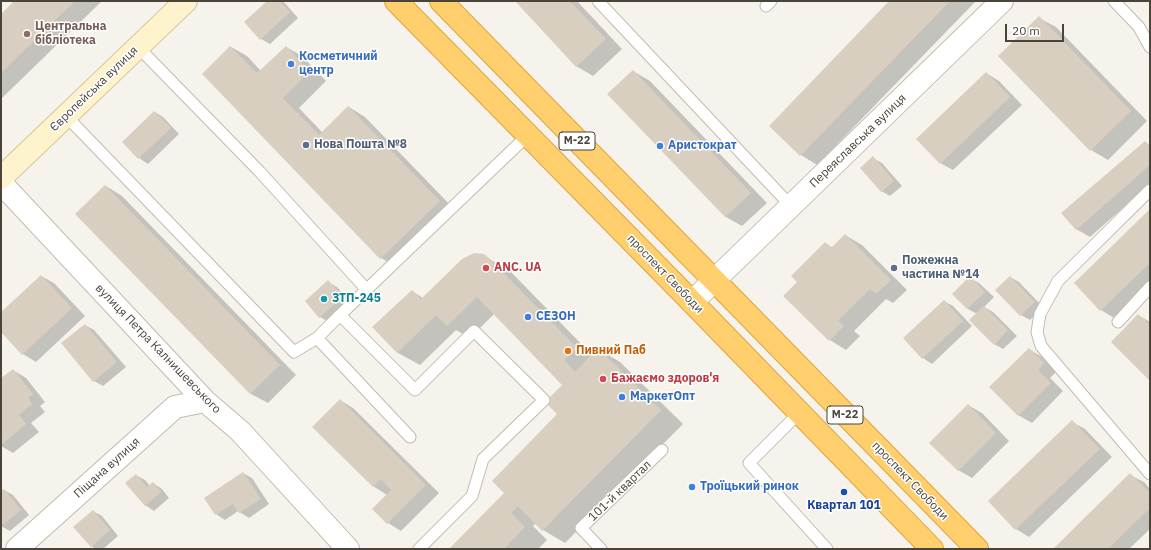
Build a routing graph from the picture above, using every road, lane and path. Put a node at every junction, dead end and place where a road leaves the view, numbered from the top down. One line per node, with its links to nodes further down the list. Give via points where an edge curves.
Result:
1 (186, 1): 7 (street, Європейська вулиця)
2 (396, 1): 10 (highway, проспект Свободи / М-22)
3 (441, 1): 15 (highway, проспект Свободи / М-22)
4 (598, 1): 14 (lane)
5 (1002, 1): 14 (street, Переяславська вулиця)
6 (1114, 1): 8 (lane, via 1139,27)
7 (138, 47): 9 (street, Європейська вулиця); 17 (lane, via 260,172)
8 (1150, 47)
9 (66, 116): 11 (street, Європейська вулиця); 21 (lane, via 294,352)
10 (528, 135): 17 (lane); 18 (highway, проспект Свободи / М-22)
11 (1, 178)
12 (1, 183): 22 (street, вулиця Петра Калнишевського)
13 (1150, 190): 26 (lane, via 1058,281 1040,314 1037,332 1041,346)
14 (790, 206): 15 (street, Переяславська вулиця)
15 (714, 281): 18 (street, Переяславська вулиця); 33 (highway, проспект Свободи / М-22)
16 (1150, 287): 20 (lane)
17 (367, 290): 19 (lane)
18 (692, 302): 23 (highway, проспект Свободи / М-22)
19 (340, 315): 21 (lane); 30 (lane, via 415,390 474,331 544,400 483,459 472,496)
20 (1118, 322)
21 (317, 338): 24 (lane)
22 (205, 401): 28 (street, Піщана вулиця, via 175,407); 29 (street, вулиця Петра Калнишевського, via 240,431)
23 (799, 413): 27 (highway, проспект Свободи / М-22); 32 (lane, via 749,463)
24 (410, 437)
25 (662, 450): 31 (lane, 101-й квартал, via 581,528)
26 (1150, 474)
27 (928, 548)
28 (17, 549)
29 (348, 549)
30 (419, 549)
31 (601, 549)
32 (827, 549)
33 (977, 549)

